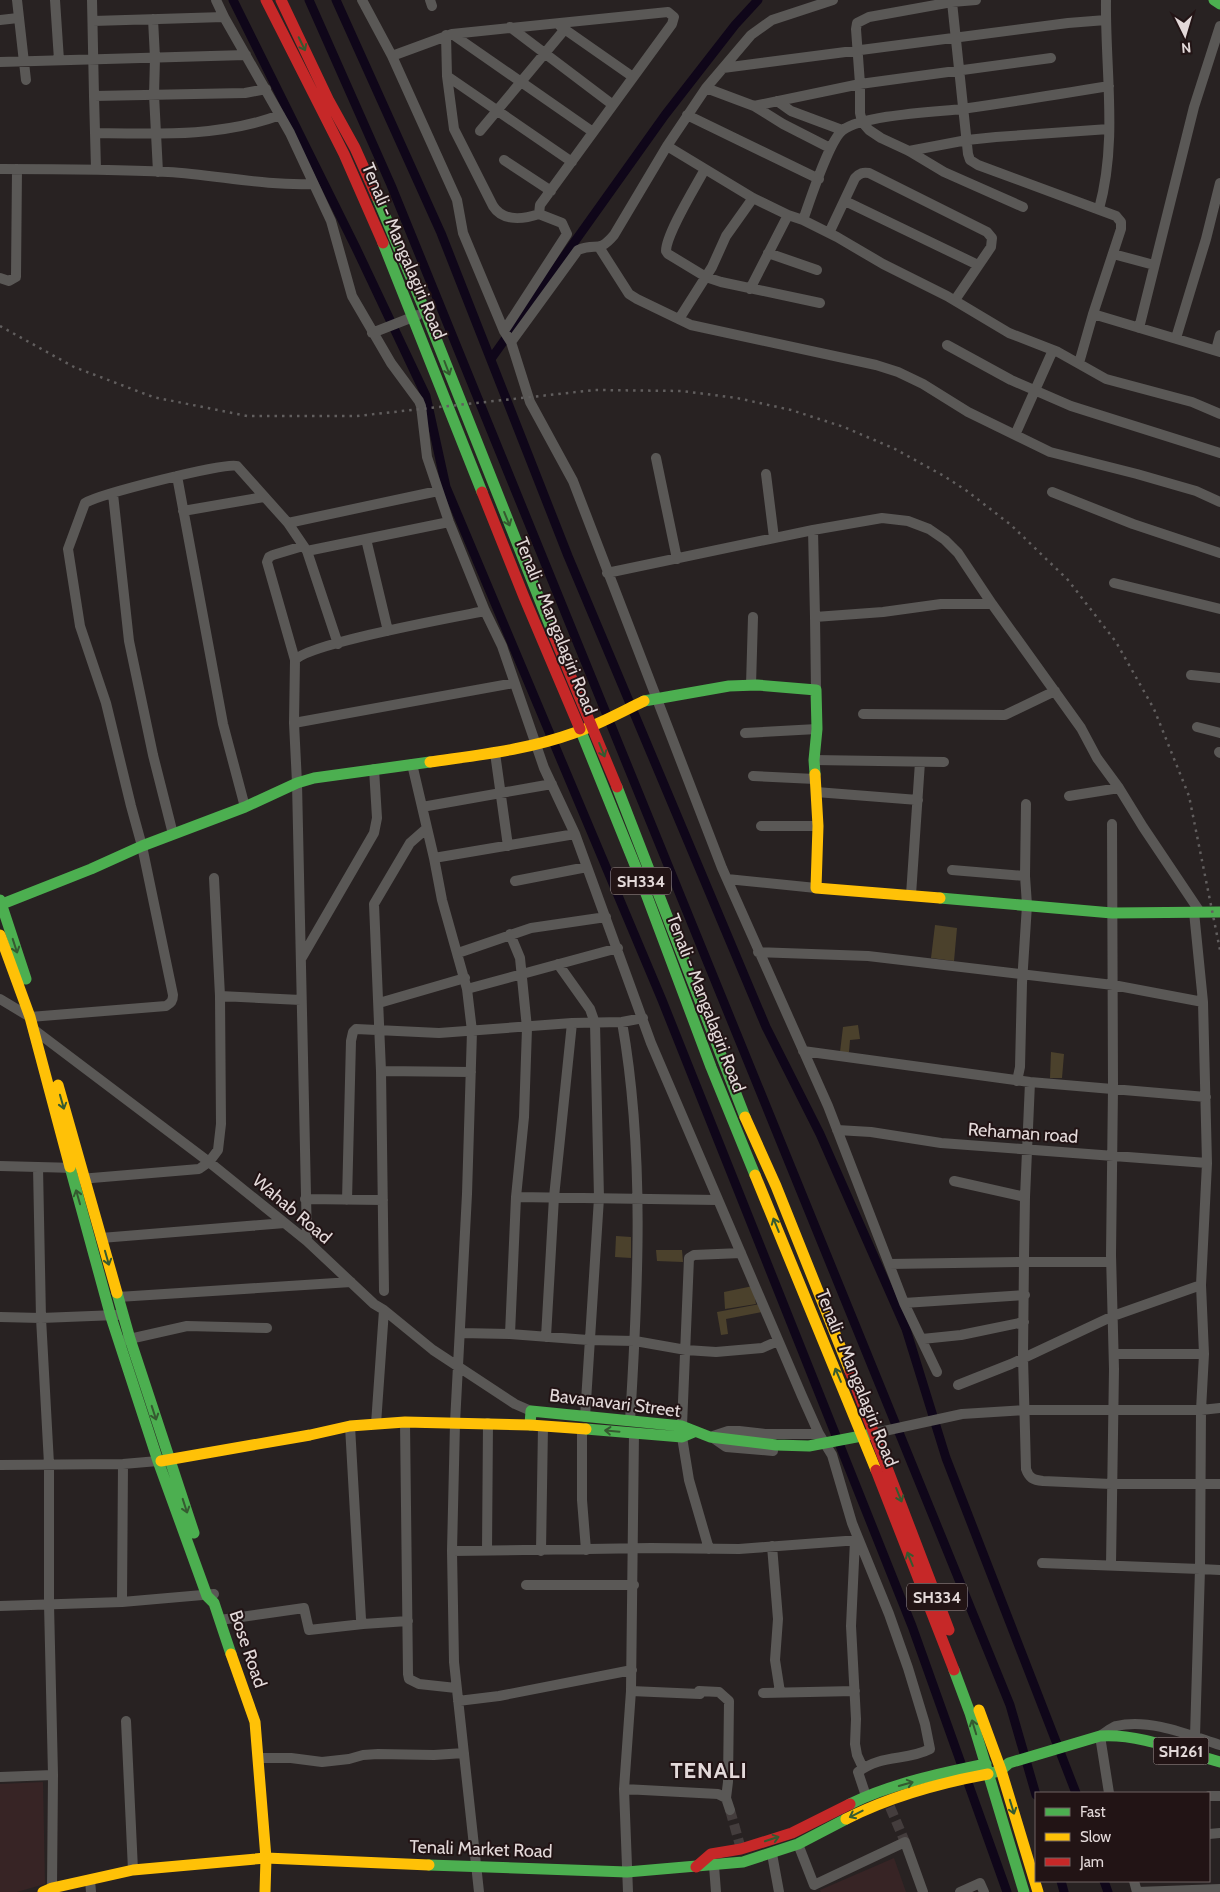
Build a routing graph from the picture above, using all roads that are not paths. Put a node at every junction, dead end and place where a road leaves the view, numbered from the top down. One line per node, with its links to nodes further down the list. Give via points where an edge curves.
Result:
1 (17, 0): 15 (street)
2 (55, 0): 34 (street)
3 (92, 0): 19 (street)
4 (216, 0): 14 (street)
5 (266, 0): 98 (main road, Tenali - Mangalagiri Road / SH334, via 372,215)
6 (281, 0): 96 (main road, SH334, one-way to 96, via 354,148)
7 (362, 0): 29 (street)
8 (833, 0): 36 (street, via 772,20 751,35)
9 (976, 0): 12 (street)
10 (1106, 0): 18 (street)
11 (1214, 0): 13 (main road)
12 (952, 2): 25 (street); 26 (street, via 860,20 856,28)
13 (1220, 4)
14 (224, 17): 16 (street); 28 (street)
15 (18, 18): 17 (street); 33 (street)
16 (153, 19): 19 (street); 30 (street)
17 (0, 20)
18 (1106, 20): 25 (street); 43 (street)
19 (93, 21): 32 (street)
20 (555, 23): 22 (street); 23 (street); 39 (street, via 664,12 672,14 672,24)
21 (1220, 26): 89 (street, via 1194,107)
22 (510, 27): 24 (street); 27 (street)
23 (566, 29): 27 (street); 39 (street)
24 (449, 34): 29 (street); 38 (street); 41 (street)
25 (956, 37): 26 (street); 37 (street)
26 (857, 51): 36 (street); 42 (street)
27 (545, 54): 41 (street); 49 (street)
28 (246, 55): 30 (street); 45 (street)
29 (392, 56): 101 (street, via 457,200 463,233)
30 (155, 58): 32 (street); 46 (street)
31 (1052, 58): 37 (street)
32 (92, 59): 34 (street); 47 (street)
33 (24, 60): 34 (street); 35 (street); 40 (street)
34 (59, 60)
35 (0, 62)
36 (723, 68): 44 (street)
37 (960, 72): 42 (street); 51 (street)
38 (447, 76): 52 (street); 81 (street, via 454,129 496,210 518,219)
39 (632, 77): 49 (street)
40 (26, 80)
41 (521, 82): 52 (street); 59 (street)
42 (860, 84): 48 (street); 55 (street)
43 (1109, 86): 51 (street); 56 (street)
44 (706, 88): 50 (street); 53 (street)
45 (266, 89): 46 (street, via 245,93); 54 (street)
46 (154, 94): 47 (street); 61 (street)
47 (94, 96): 60 (street)
48 (778, 101): 50 (street); 57 (street, via 791,112)
49 (613, 105): 59 (street)
50 (754, 106): 64 (street)
51 (963, 108): 55 (street); 62 (street)
52 (498, 110): 58 (street); 67 (street)
53 (688, 115): 63 (street); 73 (street)
54 (280, 116): 61 (street, via 230,129); 75 (street)
55 (862, 122): 57 (street); 65 (street, via 881,138)
56 (1109, 129): 62 (street); 80 (street, via 1104,192)
57 (842, 130): 64 (street)
58 (480, 131)
59 (593, 132): 67 (street)
60 (95, 134): 61 (street); 70 (street)
61 (156, 134): 72 (street)
62 (967, 140): 65 (street); 80 (street, via 969,157 978,165)
63 (667, 146): 71 (street); 85 (street, via 614,235)
64 (830, 148): 73 (street)
65 (909, 151): 79 (street, via 944,172)
66 (504, 160): 76 (street)
67 (572, 162): 76 (street)
68 (0, 169): 69 (street)
69 (17, 169): 70 (street); 92 (street, via 16,277 9,280)
70 (96, 169): 72 (street)
71 (705, 170): 77 (street); 91 (street, via 667,241 666,251 672,258)
72 (158, 172): 75 (street, via 287,185)
73 (819, 179): 83 (street)
74 (1220, 182): 104 (street)
75 (313, 184): 102 (street, via 330,221 352,296)
76 (551, 191): 81 (street, via 540,205)
77 (753, 198): 82 (street); 91 (street, via 726,236)
78 (845, 201): 84 (street); 88 (street); 88 (street, via 855,178 869,173 990,235 991,247)
79 (1023, 207)
80 (1099, 209): 87 (street, via 1116,216 1121,222)
81 (539, 214): 101 (street, via 562,223 566,234)
82 (788, 215): 83 (street); 86 (street)
83 (803, 220): 84 (street)
84 (829, 233): 94 (street)
85 (599, 247): 99 (street, via 629,294); 105 (street, via 586,246 578,250)
86 (768, 253): 90 (street); 93 (street)
87 (1112, 254): 89 (street); 97 (street)
88 (978, 265): 94 (street)
89 (1154, 265): 100 (street)
90 (817, 270)
91 (706, 276): 93 (street); 99 (street)
92 (0, 278)
93 (750, 289): 95 (street)
94 (955, 300): 107 (street, via 1009,333)
95 (820, 303)
96 (425, 312): 98 (street); 150 (main road, SH334, one-way to 150, via 547,620)
97 (1093, 314): 100 (street); 109 (street)
98 (409, 319): 102 (street); 153 (main road, Tenali - Mangalagiri Road / SH334)
99 (679, 319): 112 (street, via 691,325 898,372)
100 (1139, 328): 104 (street)
101 (504, 331): 105 (street)
102 (376, 332): 117 (street, via 391,363 421,406 427,457)
103 (1220, 335): 108 (street)
104 (1176, 338): 108 (street)
105 (511, 342): 131 (street, via 530,402 572,481)
106 (947, 345): 110 (street)
107 (1053, 350): 109 (street); 110 (street)
108 (1218, 351)
109 (1079, 363): 111 (street, via 1106,379 1192,402)
110 (1035, 390): 112 (street); 113 (street, via 1071,406)
111 (1220, 414)
112 (1015, 435): 121 (street, via 1050,452 1196,491)
113 (1220, 453)
114 (656, 458): 130 (street)
115 (766, 474): 126 (street)
116 (176, 476): 119 (street); 120 (street, via 232,465 240,469); 122 (street)
117 (438, 490): 123 (street); 124 (street)
118 (1052, 492): 129 (street)
119 (113, 494): 179 (street, via 129,641); 181 (street, via 85,503 68,549 82,630 106,703)
120 (264, 497): 122 (street); 124 (street)
121 (1220, 502)
122 (183, 511): 173 (street, via 223,724)
123 (449, 522): 127 (street); 135 (street)
124 (288, 524): 128 (street)
125 (813, 530): 126 (street); 133 (street, via 882,518 908,521 929,529 958,553); 136 (street)
126 (774, 538): 130 (street)
127 (366, 539): 128 (street); 138 (street)
128 (305, 549): 139 (street); 140 (street, via 273,555 267,562)
129 (1220, 553)
130 (677, 558): 131 (street)
131 (607, 574): 147 (street)
132 (1114, 583): 134 (street)
133 (992, 604): 136 (street, via 941,604); 146 (street)
134 (1220, 608)
135 (485, 611): 138 (street); 143 (street, via 502,646)
136 (815, 617): 145 (street)
137 (753, 618): 144 (street)
138 (388, 631): 139 (street)
139 (338, 644): 140 (street, via 308,652)
140 (295, 660): 149 (street)
141 (1191, 675): 142 (street)
142 (1220, 678)
143 (514, 683): 149 (street); 156 (street)
144 (752, 685): 145 (main road); 147 (main road)
145 (816, 690): 152 (main road)
146 (1055, 691): 148 (street, via 1005,715); 167 (street)
147 (650, 700): 150 (main road); 188 (street)
148 (863, 714)
149 (294, 723): 165 (street)
150 (595, 723): 153 (main road); 302 (main road, SH334, one-way to 302, via 738,1104)
151 (1197, 728): 155 (street)
152 (817, 729): 154 (street); 158 (main road)
153 (578, 732): 156 (main road); 305 (main road, Tenali - Mangalagiri Road / SH334, one-way to 153, via 639,875)
154 (745, 733)
155 (1220, 733)
156 (540, 744): 157 (main road); 166 (street)
157 (495, 752): 161 (main road); 169 (street)
158 (814, 760): 159 (street); 164 (main road)
159 (920, 762): 160 (street); 171 (street)
160 (944, 762)
161 (412, 764): 162 (main road); 174 (street)
162 (374, 770): 165 (main road); 203 (street, via 377,818 374,833)
163 (753, 776): 164 (street)
164 (815, 779): 168 (main road)
165 (297, 782): 173 (main road); 203 (street)
166 (552, 784): 169 (street); 180 (street)
167 (1120, 788): 170 (street); 194 (street)
168 (816, 792): 171 (street); 177 (main road)
169 (501, 794): 174 (street); 182 (street)
170 (1069, 796)
171 (918, 800): 191 (street)
172 (1026, 804): 186 (street)
173 (245, 807): 179 (main road)
174 (422, 807): 178 (street)
175 (1112, 824): 196 (street)
176 (761, 826): 177 (street)
177 (818, 826): 190 (main road)
178 (427, 828): 183 (street); 214 (street, via 410,843 374,904)
179 (173, 834): 181 (main road)
180 (575, 834): 182 (street); 184 (street)
181 (142, 846): 192 (main road, via 92,869); 215 (street, via 173,995 171,1004)
182 (508, 846): 183 (street)
183 (434, 858): 202 (street, via 442,900)
184 (587, 867): 189 (street); 197 (street)
185 (952, 870): 186 (street)
186 (1025, 876): 193 (street)
187 (214, 878): 210 (street)
188 (727, 879): 190 (street); 201 (street)
189 (515, 882)
190 (816, 888): 191 (main road)
191 (911, 895): 193 (main road)
192 (0, 903): 215 (main road, one-way to 215)
193 (1027, 905): 196 (main road); 205 (street)
194 (1197, 912): 195 (main road); 196 (main road); 213 (street)
195 (1220, 912)
196 (1112, 913): 208 (street)
197 (606, 917): 198 (street); 200 (street)
198 (510, 934): 202 (street); 206 (street, via 520,958)
199 (0, 935): 215 (main road)
200 (618, 948): 204 (street); 216 (street)
201 (758, 952): 205 (street, via 868,956); 225 (street)
202 (458, 953): 207 (street)
203 (300, 960): 212 (street)
204 (558, 964): 206 (street); 218 (street, via 590,1010)
205 (1023, 974): 208 (street); 228 (street)
206 (521, 975): 209 (street); 220 (street)
207 (465, 978): 209 (street); 214 (street)
208 (1113, 985): 213 (street); 230 (street)
209 (468, 989): 223 (street)
210 (220, 996): 212 (street); 235 (street, via 221,1124 219,1147)
211 (0, 999): 215 (street)
212 (301, 1000): 246 (street)
213 (1203, 1002): 231 (street)
214 (379, 1003): 222 (street)
215 (34, 1017): 221 (main road); 224 (main road)
216 (643, 1018): 217 (street); 250 (street)
217 (622, 1022): 218 (street); 247 (street, via 630,1063)
218 (595, 1023): 219 (street); 245 (street)
219 (572, 1024): 220 (street); 243 (street)
220 (527, 1028): 223 (street); 242 (street, via 524,1118)
221 (33, 1029): 224 (street, Wahab Road); 239 (main road)
222 (380, 1030): 223 (street, via 430,1034); 226 (street); 248 (street, via 360,1029 352,1035)
223 (472, 1031): 227 (street)
224 (44, 1037): 235 (street, Wahab Road); 240 (main road, one-way to 240)
225 (803, 1051): 228 (street); 232 (street)
226 (381, 1071): 227 (street); 249 (street)
227 (471, 1072): 271 (street)
228 (1017, 1081): 229 (street)
229 (1030, 1082): 230 (street); 233 (street)
230 (1113, 1088): 231 (street); 234 (street)
231 (1206, 1097): 236 (street)
232 (837, 1130): 233 (street, Rehaman road); 257 (street)
233 (1028, 1150): 234 (street, Rehaman road); 244 (street)
234 (1112, 1156): 236 (street, Rehaman road); 256 (street)
235 (209, 1162): 240 (street, via 193,1169); 251 (street, Wahab Road)
236 (1207, 1163): 259 (street)
237 (0, 1166): 238 (street)
238 (38, 1167): 239 (street); 268 (street)
239 (71, 1173): 240 (street); 265 (main road, one-way to 239)
240 (83, 1173): 252 (main road)
241 (954, 1181): 244 (street)
242 (516, 1196): 243 (street); 272 (street)
243 (554, 1197): 245 (street); 273 (street)
244 (1025, 1197): 255 (street)
245 (598, 1198): 247 (street); 276 (street)
246 (305, 1199): 248 (street); 253 (street)
247 (637, 1199): 250 (street); 278 (street)
248 (347, 1200): 249 (street)
249 (383, 1200): 260 (street)
250 (717, 1200): 254 (street)
251 (285, 1223): 252 (street); 253 (street, Wahab Road)
252 (101, 1238): 262 (main road, one-way to 262)
253 (307, 1241): 258 (street, Wahab Road)
254 (741, 1253): 277 (street); 279 (street, via 694,1255 689,1258)
255 (1024, 1262): 256 (street); 257 (street); 261 (street)
256 (1111, 1262): 266 (street)
257 (890, 1264): 263 (street)
258 (351, 1282): 262 (street); 264 (street, Wahab Road)
259 (1201, 1285): 266 (street); 281 (street)
260 (384, 1291)
261 (1025, 1295): 263 (street); 269 (street)
262 (118, 1297): 265 (main road)
263 (904, 1303): 274 (street)
264 (384, 1310): 283 (street, Wahab Road); 295 (street)
265 (117, 1315): 268 (street); 275 (main road, Bose Road)
266 (1113, 1316): 280 (street); 282 (street)
267 (0, 1317): 268 (street)
268 (41, 1318): 309 (street)
269 (1024, 1322): 274 (street); 282 (street)
270 (267, 1328): 275 (street, via 187,1326)
271 (460, 1333): 272 (street); 283 (street)
272 (510, 1334): 273 (street)
273 (546, 1337): 276 (street)
274 (922, 1339): 284 (street)
275 (124, 1340): 308 (main road, Bose Road)
276 (588, 1340): 278 (street); 291 (street)
277 (778, 1340): 279 (street, via 767,1346 723,1352); 304 (street)
278 (635, 1341): 279 (street); 292 (street)
279 (686, 1350): 301 (street)
280 (1114, 1354): 281 (street); 290 (street)
281 (1204, 1354): 288 (street)
282 (1023, 1358): 285 (street); 287 (street)
283 (459, 1367): 289 (street, Wahab Road); 294 (street)
284 (937, 1372)
285 (958, 1386)
286 (1220, 1408): 288 (street)
287 (1024, 1410): 290 (street); 302 (street, via 962,1414); 312 (street, via 1028,1476 1043,1481)
288 (1201, 1410): 290 (street); 314 (street)
289 (531, 1411): 291 (main road, Bavanavari Street); 297 (main road, Bavanavari Street)
290 (1112, 1411): 312 (street)
291 (584, 1416): 292 (main road, Bavanavari Street)
292 (630, 1421): 301 (main road, Bavanavari Street)
293 (405, 1422): 294 (main road); 295 (main road); 334 (street)
294 (455, 1423): 296 (main road); 321 (street)
295 (376, 1424): 298 (main road)
296 (488, 1424): 297 (main road); 322 (street)
297 (530, 1425): 299 (main road, Bavanavari Street)
298 (350, 1426): 308 (main road); 335 (street)
299 (542, 1426): 300 (main road, Bavanavari Street); 319 (street)
300 (582, 1429): 303 (main road, Bavanavari Street, one-way to 300); 320 (street)
301 (682, 1432): 303 (main road, Bavanavari Street); 306 (main road, Bavanavari Street); 318 (street, via 689,1480)
302 (880, 1432): 305 (main road, Bavanavari Street); 337 (main road, SH334, one-way to 337)
303 (634, 1433): 317 (street)
304 (819, 1434): 306 (street, via 739,1431); 307 (street)
305 (859, 1435): 306 (main road, Bavanavari Street, via 809,1446); 337 (main road, Tenali - Mangalagiri Road / SH334, one-way to 305)
306 (710, 1437): 307 (street, via 726,1447 802,1452)
307 (828, 1449): 315 (street)
308 (164, 1460): 310 (street); 329 (main road, Bose Road)
309 (49, 1464): 310 (street); 311 (street); 331 (street)
310 (123, 1464): 330 (street)
311 (0, 1465)
312 (1112, 1484): 314 (street); 324 (street)
313 (1220, 1484): 314 (street)
314 (1200, 1485): 325 (street)
315 (857, 1540): 316 (street); 340 (street, via 851,1626); 352 (street, via 908,1668 930,1749 874,1762)
316 (772, 1546): 318 (street); 341 (street, via 778,1619 775,1660)
317 (634, 1549): 318 (street); 320 (street); 328 (street)
318 (709, 1549)
319 (542, 1550): 320 (street); 322 (street)
320 (586, 1550)
321 (452, 1551): 322 (street); 338 (street)
322 (487, 1551)
323 (1042, 1563): 324 (street)
324 (1111, 1565): 325 (street)
325 (1200, 1569): 326 (street); 345 (street)
326 (1220, 1570)
327 (526, 1585): 328 (street)
328 (634, 1585): 336 (street)
329 (212, 1598): 330 (street); 333 (main road, Bose Road)
330 (122, 1602): 331 (street)
331 (49, 1604): 332 (street); 354 (street)
332 (0, 1606)
333 (220, 1620): 335 (street, via 304,1608 309,1630); 349 (main road, Bose Road, via 255,1722)
334 (408, 1621): 335 (street); 338 (street, via 409,1679 419,1684)
335 (363, 1624)
336 (632, 1670): 339 (street); 343 (street)
337 (966, 1687): 351 (main road, SH334); 353 (main road, Tenali - Mangalagiri Road / SH334, one-way to 337)
338 (456, 1688): 343 (street)
339 (631, 1691): 356 (street); 359 (street, via 719,1692 729,1701)
340 (855, 1691): 341 (street); 352 (street, via 855,1744)
341 (780, 1692): 342 (street)
342 (764, 1693)
343 (458, 1701): 348 (street)
344 (126, 1722): 370 (street)
345 (1195, 1736): 346 (street, via 1139,1723 1115,1726); 347 (street)
346 (1094, 1738): 350 (main road, SH261, via 1114,1736 1142,1740); 351 (main road, SH261); 357 (street)
347 (1220, 1745)
348 (464, 1753): 349 (street, via 378,1754 322,1762); 368 (street)
349 (258, 1758): 365 (main road, Bose Road)
350 (1220, 1762)
351 (1002, 1765): 353 (main road, Tenali Market Road); 373 (main road, one-way to 373)
352 (863, 1768): 358 (street, via 858,1772)
353 (982, 1770): 360 (main road, Tenali Market Road, via 949,1776); 385 (main road, Tenali - Mangalagiri Road)
354 (53, 1775): 355 (street); 375 (street)
355 (0, 1777)
356 (624, 1789): 359 (street, via 718,1794); 371 (street)
357 (1109, 1792)
358 (866, 1796): 360 (main road, Tenali Market Road); 363 (main road, Tenali Market Road, one-way to 358, via 792,1833)
359 (726, 1798): 361 (street)
360 (887, 1799): 362 (main road, Tenali Market Road, one-way to 362)
361 (730, 1810)
362 (798, 1844): 364 (main road, Tenali Market Road); 382 (street, via 814,1885 905,1842)
363 (740, 1849): 366 (street); 369 (main road, Tenali Market Road, via 711,1854)
364 (772, 1854): 366 (main road, Tenali Market Road); 381 (street)
365 (266, 1858): 368 (main road, Tenali Market Road); 370 (main road, Tenali Market Road); 377 (main road, Bose Road)
366 (743, 1862): 367 (main road, Tenali Market Road)
367 (714, 1866): 369 (main road, Tenali Market Road); 380 (street)
368 (477, 1867): 371 (main road, Tenali Market Road); 378 (street)
369 (696, 1867): 371 (main road, Tenali Market Road)
370 (132, 1870): 372 (main road, Tenali Market Road)
371 (627, 1872): 379 (street)
372 (90, 1880): 375 (main road, Tenali Market Road); 376 (street)
373 (1035, 1881)
374 (1220, 1889): 386 (street)
375 (48, 1890)
376 (91, 1892)
377 (264, 1892)
378 (479, 1892)
379 (628, 1892)
380 (716, 1892)
381 (779, 1892)
382 (923, 1892)
383 (960, 1892): 384 (street, via 980,1884)
384 (984, 1892)
385 (1024, 1892)
386 (1137, 1892)

